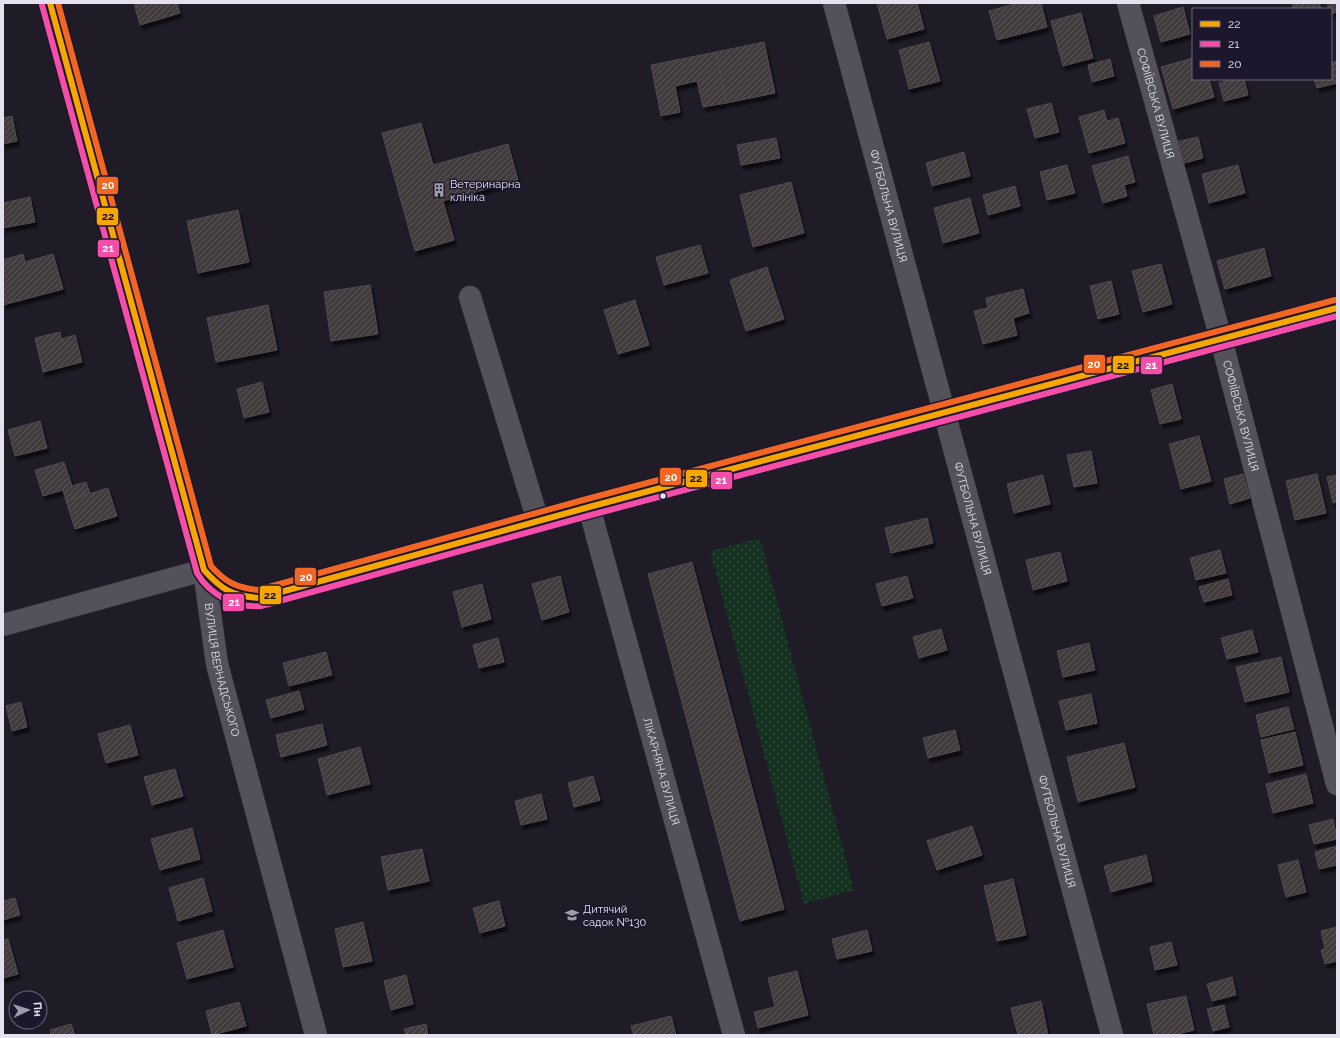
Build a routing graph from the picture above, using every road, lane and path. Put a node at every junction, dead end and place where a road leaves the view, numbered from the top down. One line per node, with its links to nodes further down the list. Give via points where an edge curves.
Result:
1 (50, 3): 10 (street, ВУЛИЦЯ ВЕРНАДСЬКОГО)
2 (834, 3): 7 (street, ФУТБОЛЬНА ВУЛИЦЯ)
3 (1128, 3): 6 (street, СОФІЇВСЬКА ВУЛИЦЯ)
4 (470, 297): 9 (street)
5 (1337, 308): 6 (street)
6 (1221, 339): 7 (street); 12 (street, СОФІЇВСЬКА ВУЛИЦЯ)
7 (946, 413): 8 (street); 15 (street, ФУТБОЛЬНА ВУЛИЦЯ)
8 (589, 507): 9 (street); 14 (street, ЛІКАРНЯНА ВУЛИЦЯ)
9 (538, 521): 10 (street, via 259,598 239,597 219,588)
10 (204, 570): 11 (street); 13 (street, ВУЛИЦЯ ВЕРНАДСЬКОГО, via 217,664)
11 (3, 624)
12 (1337, 784)
13 (316, 1035)
14 (734, 1035)
15 (1112, 1035)

